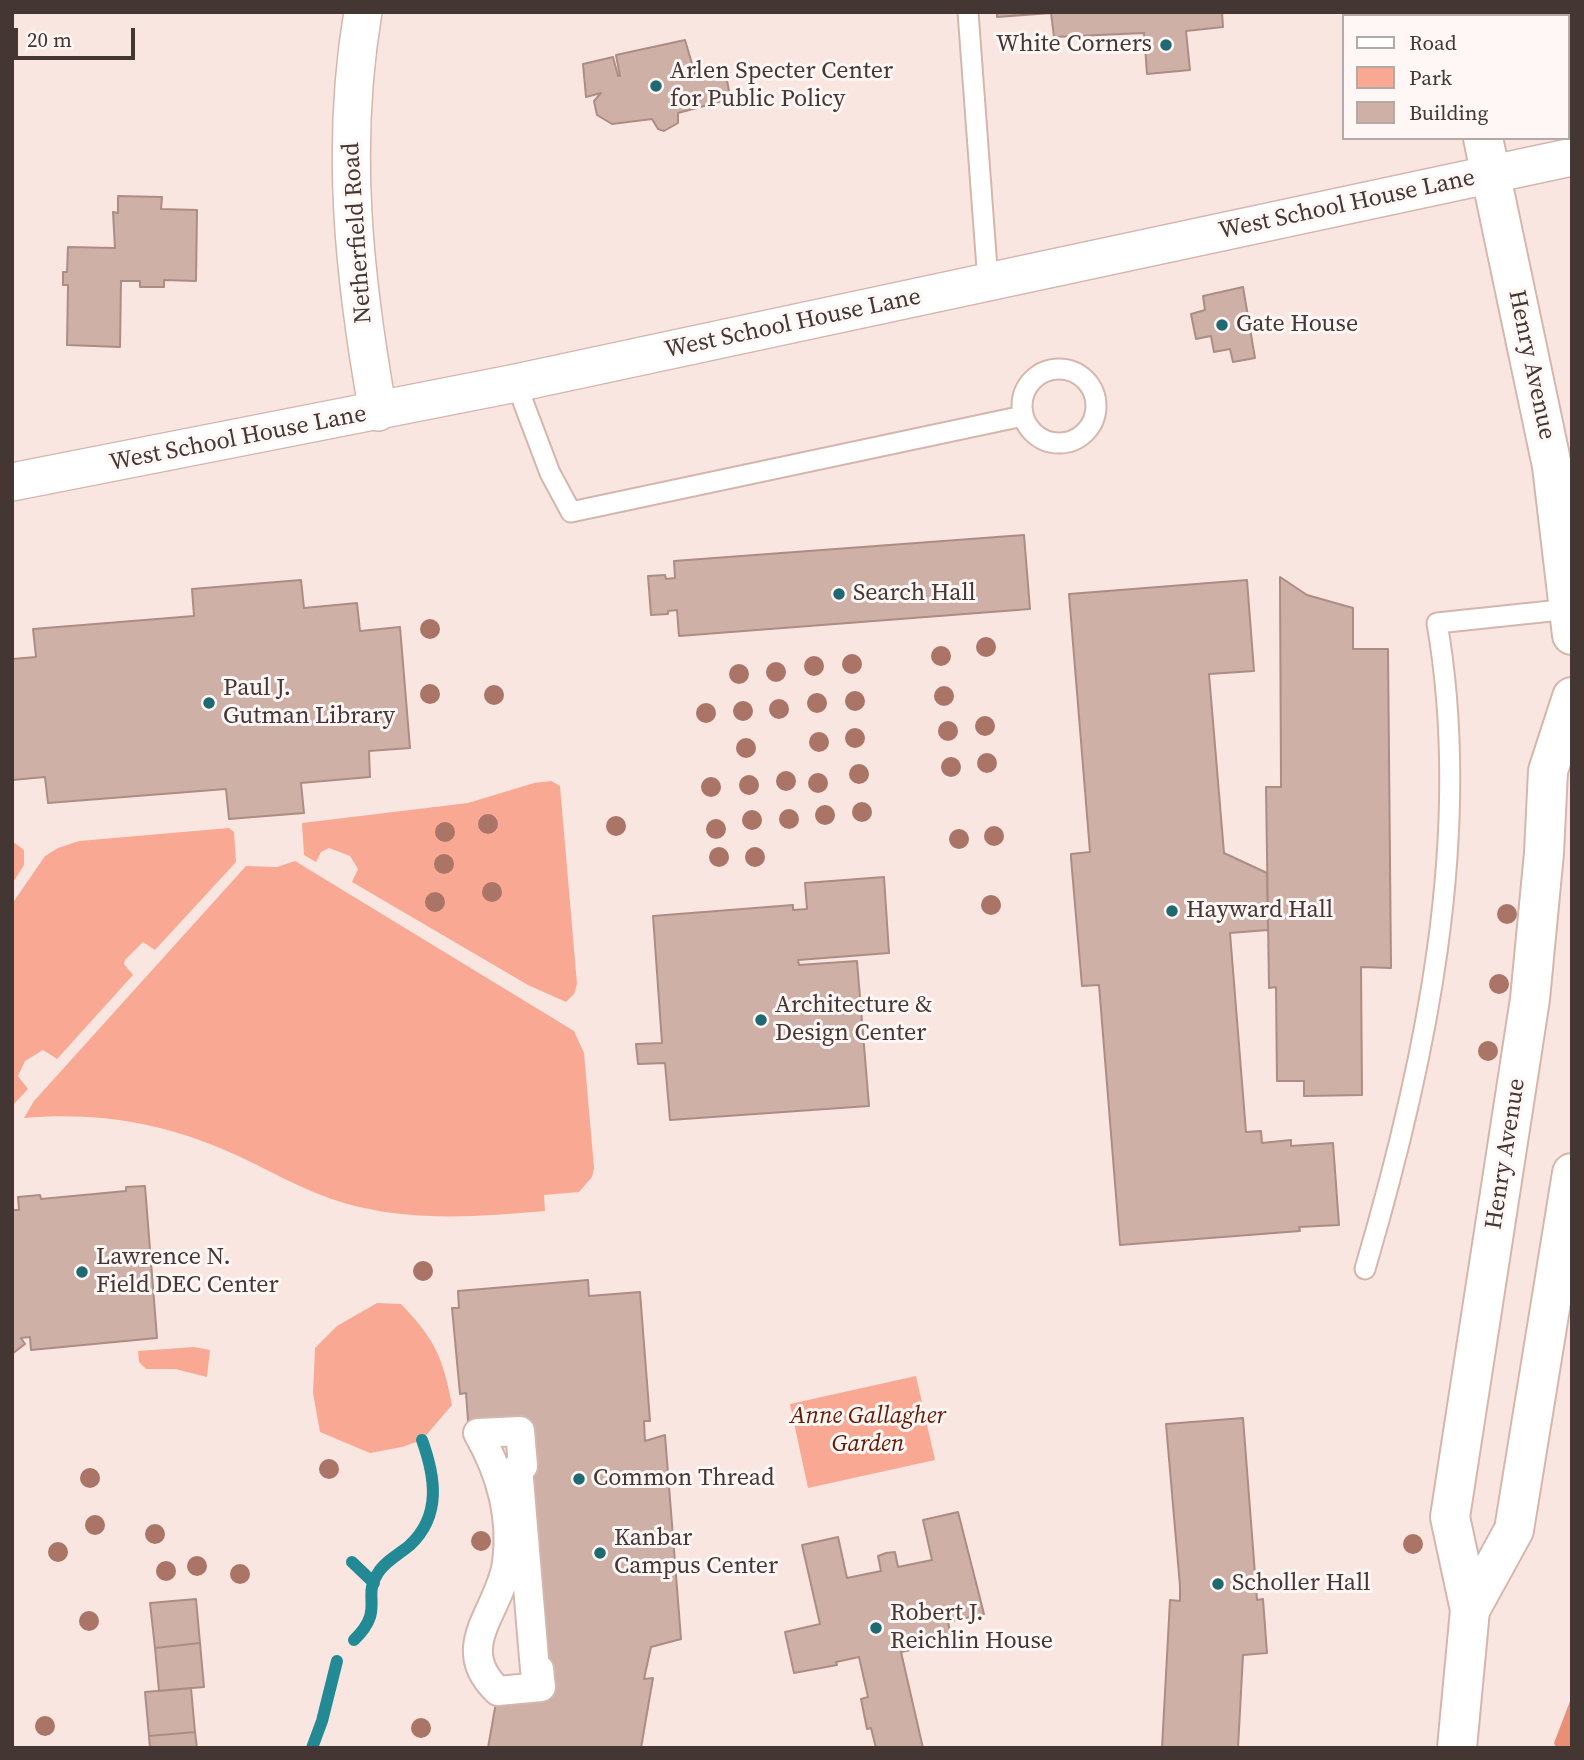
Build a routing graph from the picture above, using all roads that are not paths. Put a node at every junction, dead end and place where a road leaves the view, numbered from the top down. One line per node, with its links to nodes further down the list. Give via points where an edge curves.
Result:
1 (363, 12): 7 (street, Netherfield Road, via 351,118 350,190 359,293)
2 (968, 12): 5 (lane)
3 (1486, 156): 4 (street, West School House Lane); 5 (street, West School House Lane); 10 (main road, Henry Avenue, via 1552,467)
4 (1572, 157)
5 (988, 282): 6 (street, West School House Lane)
6 (516, 383): 7 (street, West School House Lane); 8 (lane, via 550,473 571,512)
7 (378, 412): 9 (street, West School House Lane)
8 (1023, 416)
9 (12, 482)
10 (1571, 622): 13 (lane, via 1437,623 1446,699 1449,793 1441,908 1410,1104)
11 (1572, 698): 14 (main road, Henry Avenue, via 1548,771 1530,999 1450,1517)
12 (1572, 1172): 14 (main road, Henry Avenue, via 1514,1531)
13 (1365, 1269)
14 (1470, 1610): 16 (main road, Henry Avenue)
15 (540, 1669): 15 (street, via 541,1687 498,1691 477,1660 478,1636 505,1575 508,1527 496,1469 478,1433 520,1431 523,1466 518,1466 535,1671)
16 (1457, 1748)

